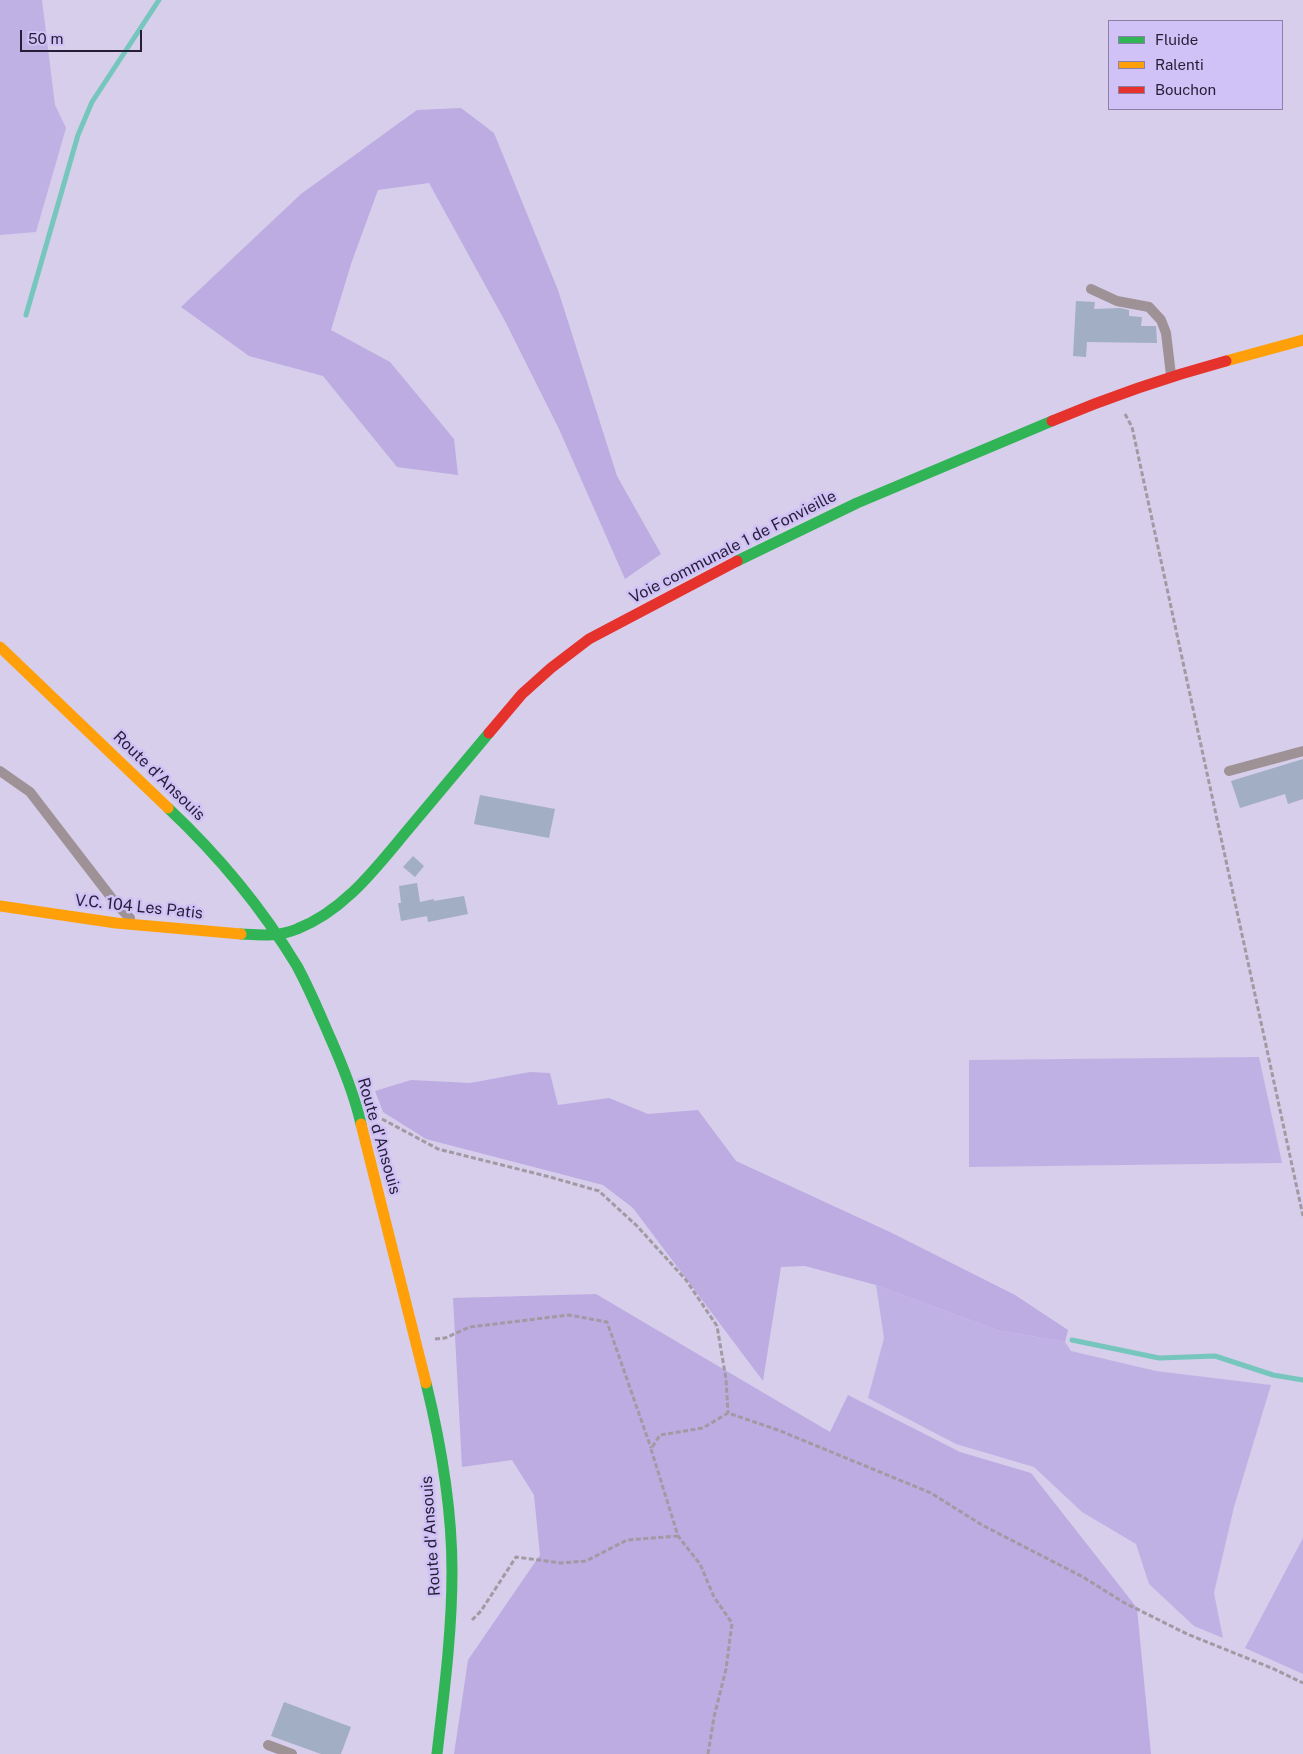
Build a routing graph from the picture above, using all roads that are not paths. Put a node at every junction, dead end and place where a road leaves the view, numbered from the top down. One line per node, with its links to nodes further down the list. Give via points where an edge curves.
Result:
1 (1091, 289): 3 (lane, via 1117,301 1149,307 1161,320 1166,333)
2 (1303, 340): 3 (street, Voie communale 1 de Fonvieille)
3 (1171, 376): 10 (street, Voie communale 1 de Fonvieille, via 1063,416 857,504 732,563 589,640 522,694 366,879 340,904 303,928)
4 (0, 647): 10 (street, Route d'Ansouis, via 196,835 248,895)
5 (1303, 751): 7 (lane)
6 (0, 771): 9 (lane, via 30,792)
7 (1229, 771)
8 (0, 906): 9 (street, V.C. 104 Les Patis)
9 (136, 924): 10 (street, V.C. 104 Les Patis)
10 (275, 935): 13 (street, Route d'Ansouis, via 317,1008 357,1106 435,1421 448,1505 452,1570 450,1638)
11 (268, 1746): 12 (lane)
12 (292, 1754)
13 (437, 1754)

